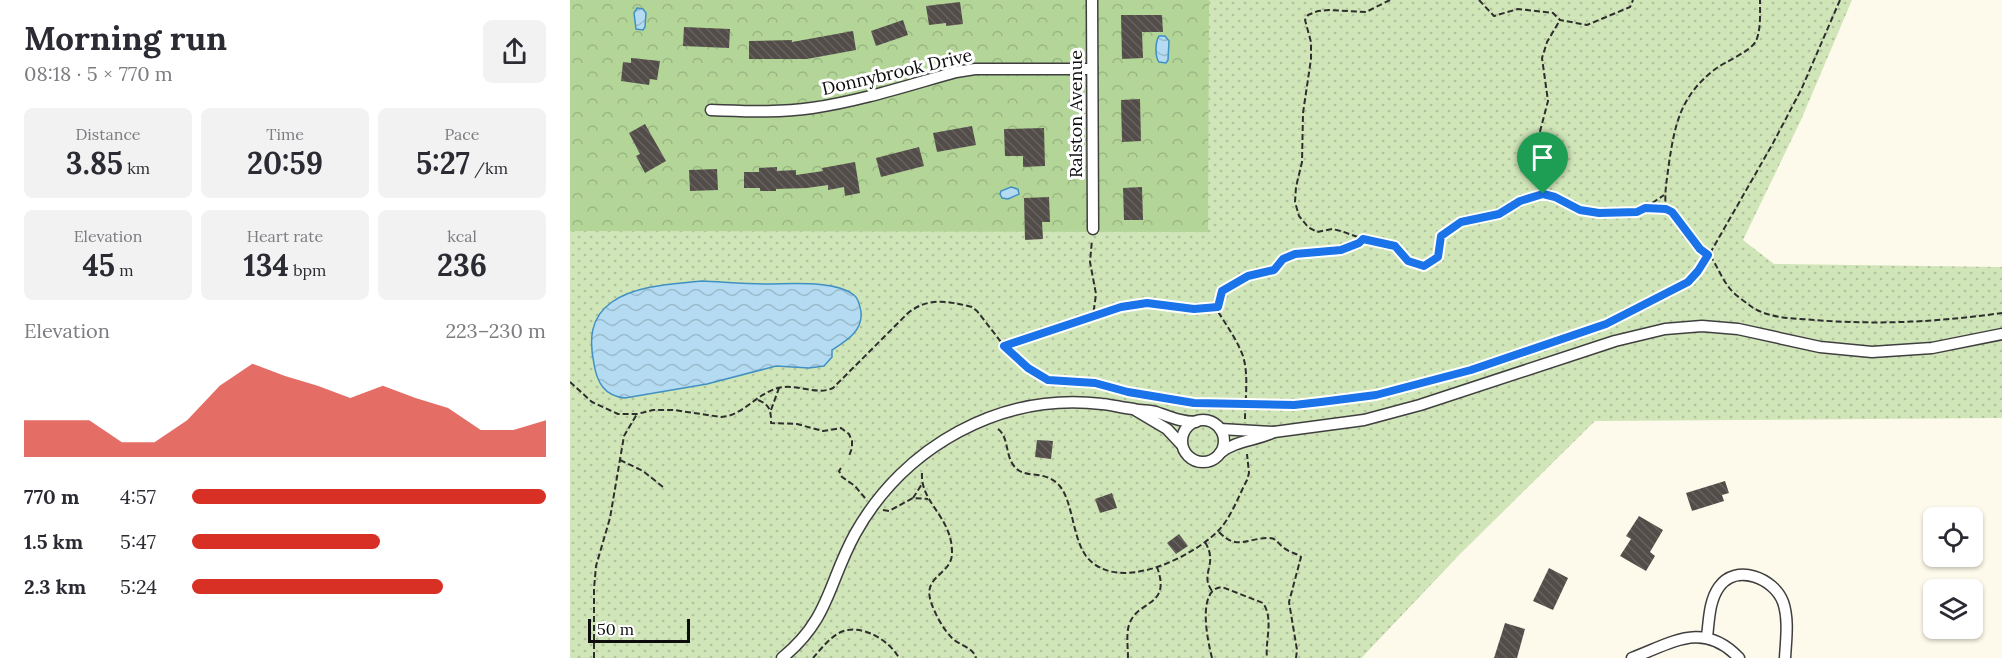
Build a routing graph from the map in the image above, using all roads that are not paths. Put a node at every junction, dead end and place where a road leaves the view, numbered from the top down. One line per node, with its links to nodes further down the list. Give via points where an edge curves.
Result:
1 (1092, 0): 2 (street, Ralston Avenue)
2 (1092, 69): 3 (street, Donnybrook Drive, via 975,69 813,108 765,112); 4 (street, Ralston Avenue)
3 (711, 110)
4 (1093, 229)
5 (2002, 334): 9 (street, via 1932,348 1872,352 1820,347 1738,329 1665,329 1395,412)
6 (1135, 410): 7 (street); 10 (street, via 1167,429); 13 (street, via 1082,402 1020,408 977,422 935,445 885,488 853,537 819,616 806,636)
7 (1196, 422): 8 (street, via 1209,421); 10 (street, via 1183,433)
8 (1220, 429): 9 (street); 11 (street, via 1224,441)
9 (1274, 432): 11 (street, via 1234,444)
10 (1182, 445): 11 (street, via 1195,461 1209,461)
11 (1220, 453)
12 (1707, 637): 14 (street, via 1684,638); 15 (street); 16 (street, via 1711,606 1721,584 1735,576 1758,577 1774,587 1783,603)
13 (782, 658)
14 (1632, 658)
15 (1739, 658)
16 (1785, 658)

